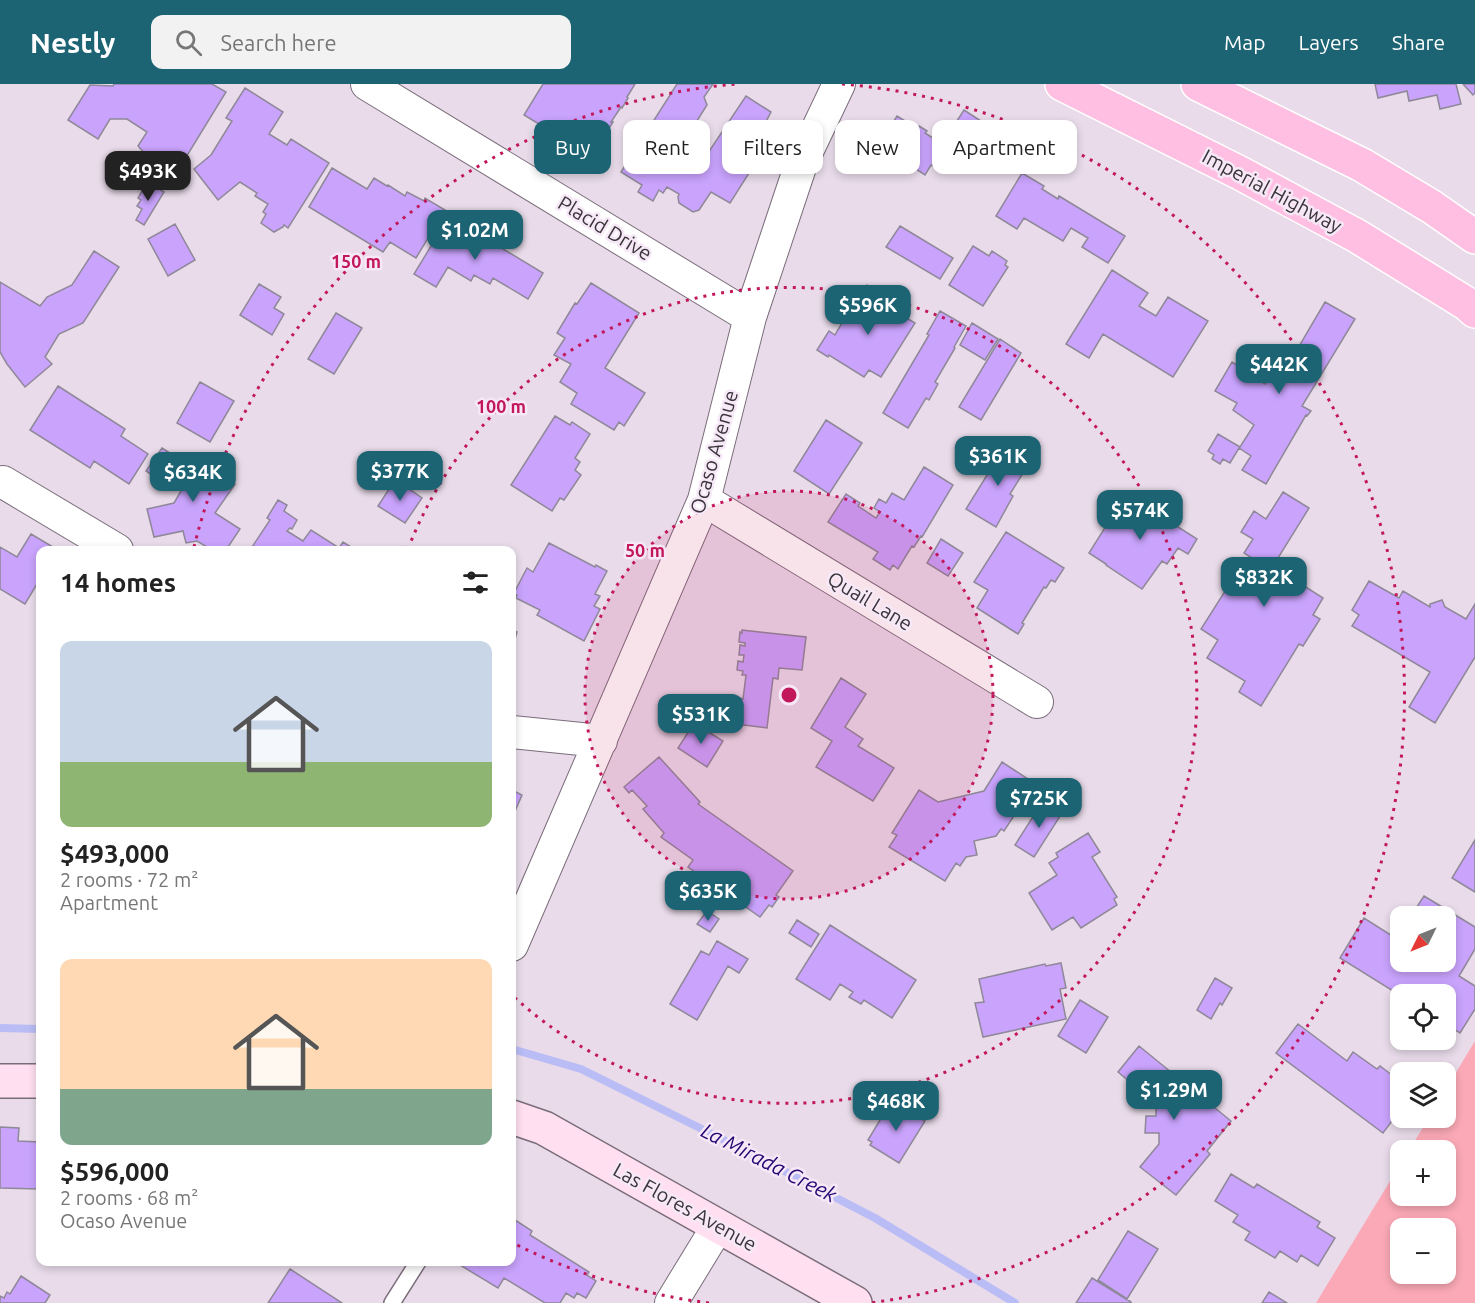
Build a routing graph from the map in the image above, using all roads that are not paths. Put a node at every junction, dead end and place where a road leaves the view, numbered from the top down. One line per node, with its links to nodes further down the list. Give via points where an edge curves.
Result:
1 (368, 84): 7 (street, Placid Drive)
2 (839, 84): 7 (street, Ocaso Avenue, via 801,164)
3 (1062, 84): 6 (main road, Imperial Highway, via 1357,236)
4 (1198, 84): 5 (main road, via 1362,165)
5 (1475, 237)
6 (1475, 311)
7 (750, 317): 9 (street, Ocaso Avenue)
8 (3, 482): 10 (street)
9 (704, 500): 11 (street, Quail Lane); 13 (street, Ocaso Avenue)
10 (110, 546)
11 (1037, 702)
12 (516, 732): 13 (street)
13 (601, 741): 14 (street, Ocaso Avenue)
14 (516, 936)
15 (0, 1081): 16 (street)
16 (36, 1081)
17 (516, 1118): 18 (street, Las Flores Avenue, via 544,1128)
18 (718, 1226): 21 (street); 22 (street, Las Flores Avenue)
19 (415, 1266): 20 (lane)
20 (392, 1303)
21 (671, 1303)
22 (855, 1303)

